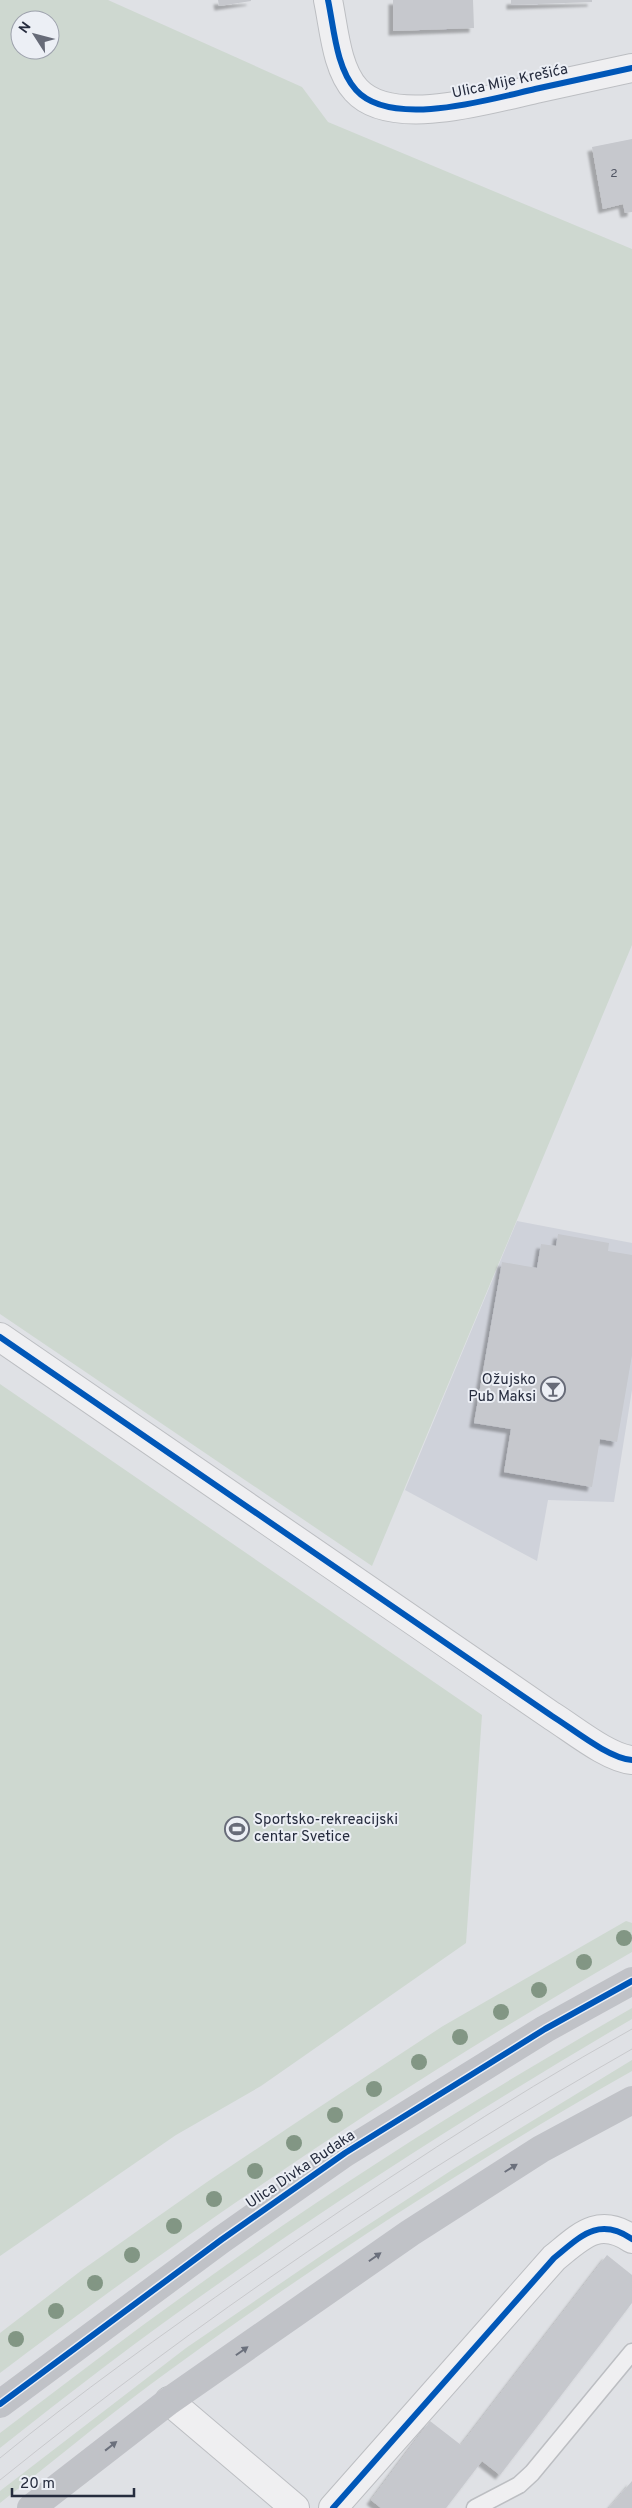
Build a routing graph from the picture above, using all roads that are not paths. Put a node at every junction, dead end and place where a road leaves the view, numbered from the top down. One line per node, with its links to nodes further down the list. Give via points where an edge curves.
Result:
1 (328, 0): 2 (street, Ulica Mije Krešića, via 344,73 367,99 391,107 421,110 456,107)
2 (632, 68)
3 (0, 1337): 4 (street, via 552,1716 610,1753)
4 (632, 1760)
5 (632, 1981): 10 (street, Ulica Divka Budaka, via 545,2029 346,2153 205,2252)
6 (632, 2100): 9 (street, one-way to 6, via 410,2233 542,2149)
7 (632, 2239): 13 (street, via 620,2231 591,2230 554,2258)
8 (632, 2352): 14 (lane, via 532,2473 519,2485)
9 (169, 2401): 11 (street, one-way to 9); 12 (street)
10 (0, 2404)
11 (30, 2508)
12 (295, 2508)
13 (333, 2508)
14 (475, 2508)

